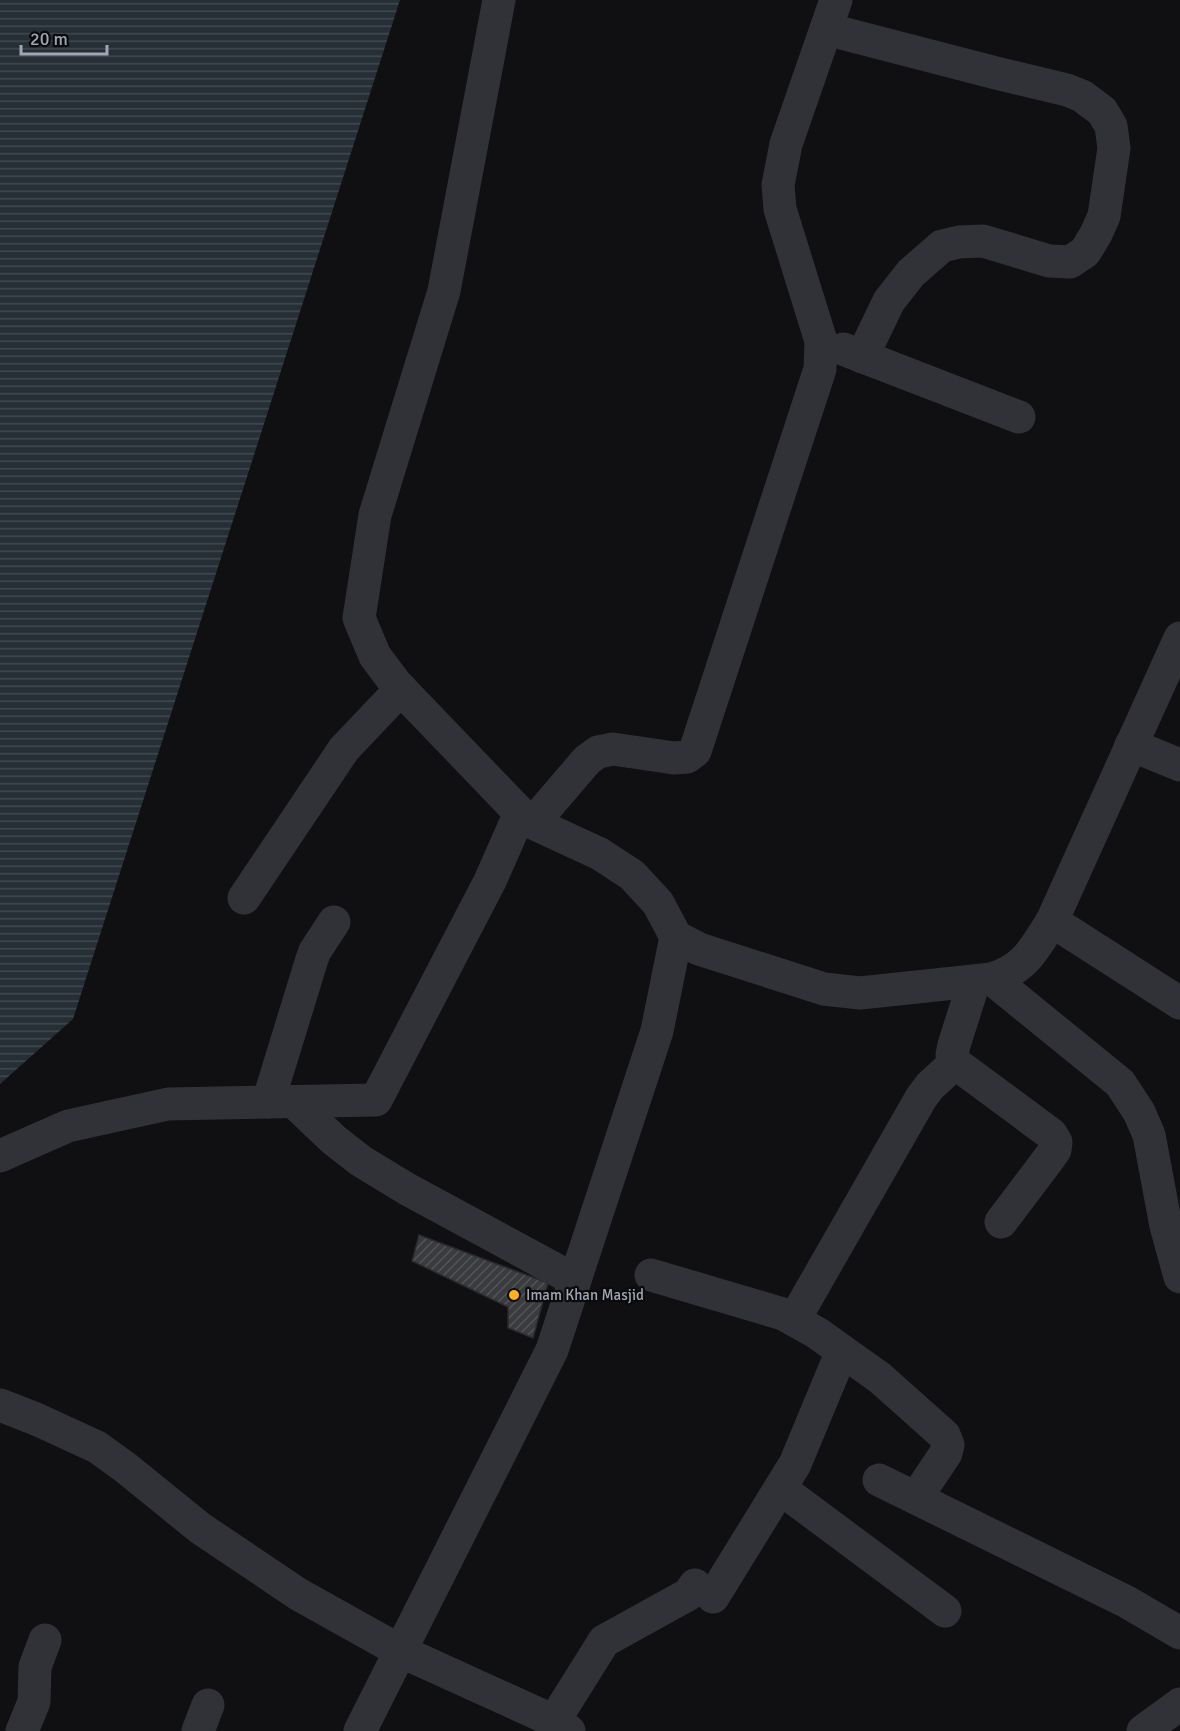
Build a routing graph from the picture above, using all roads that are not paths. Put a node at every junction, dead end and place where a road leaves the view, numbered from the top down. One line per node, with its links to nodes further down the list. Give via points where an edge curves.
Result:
1 (499, 0): 7 (street, via 444,291 375,515 359,618 375,656)
2 (831, 15): 3 (street, via 786,144 778,185 780,209); 4 (street, via 1000,74 1082,96 1102,111 1112,126 1114,148 1104,216 1085,252 1070,262 1049,261 983,242 942,246 911,273 889,301)
3 (821, 341): 4 (street); 10 (street, via 820,369 695,751 687,757 674,758 612,749 598,752)
4 (862, 357): 5 (street)
5 (1019, 417)
6 (1180, 638): 8 (street)
7 (401, 689): 10 (street); 11 (street, via 344,748)
8 (1131, 745): 9 (street); 12 (street)
9 (1180, 765)
10 (526, 818): 14 (street, via 632,875 658,903); 18 (street, via 376,1100)
11 (244, 898)
12 (1052, 921): 15 (street, via 1027,959 1008,974); 16 (street)
13 (334, 922): 18 (street, via 312,959)
14 (676, 937): 15 (street, via 699,949 824,989 860,993); 23 (street, via 657,1031)
15 (983, 981): 17 (street, via 954,1045); 22 (street, via 1120,1083 1149,1135 1166,1227)
16 (1180, 1003)
17 (955, 1063): 20 (street, via 1051,1134 1056,1142 1050,1157); 24 (street, via 921,1098)
18 (281, 1102): 19 (street, via 168,1104 68,1126); 23 (street, via 361,1161 407,1189)
19 (0, 1156)
20 (1001, 1222)
21 (651, 1275): 24 (street)
22 (1180, 1276)
23 (575, 1280): 33 (street, via 552,1350)
24 (794, 1320): 25 (street)
25 (842, 1351): 28 (street); 29 (street, via 880,1378 944,1435 946,1453)
26 (0, 1405): 33 (street, via 97,1447 200,1528 298,1594)
27 (879, 1480): 29 (street)
28 (781, 1489): 30 (street); 35 (street, via 704,1591 689,1594 604,1641)
29 (916, 1498): 31 (street, via 1127,1602)
30 (945, 1611)
31 (1180, 1633)
32 (45, 1640): 36 (street, via 35,1667 34,1702)
33 (400, 1651): 35 (street); 37 (street)
34 (1180, 1704): 38 (street)
35 (562, 1726)
36 (22, 1731)
37 (360, 1731)
38 (1143, 1731)

